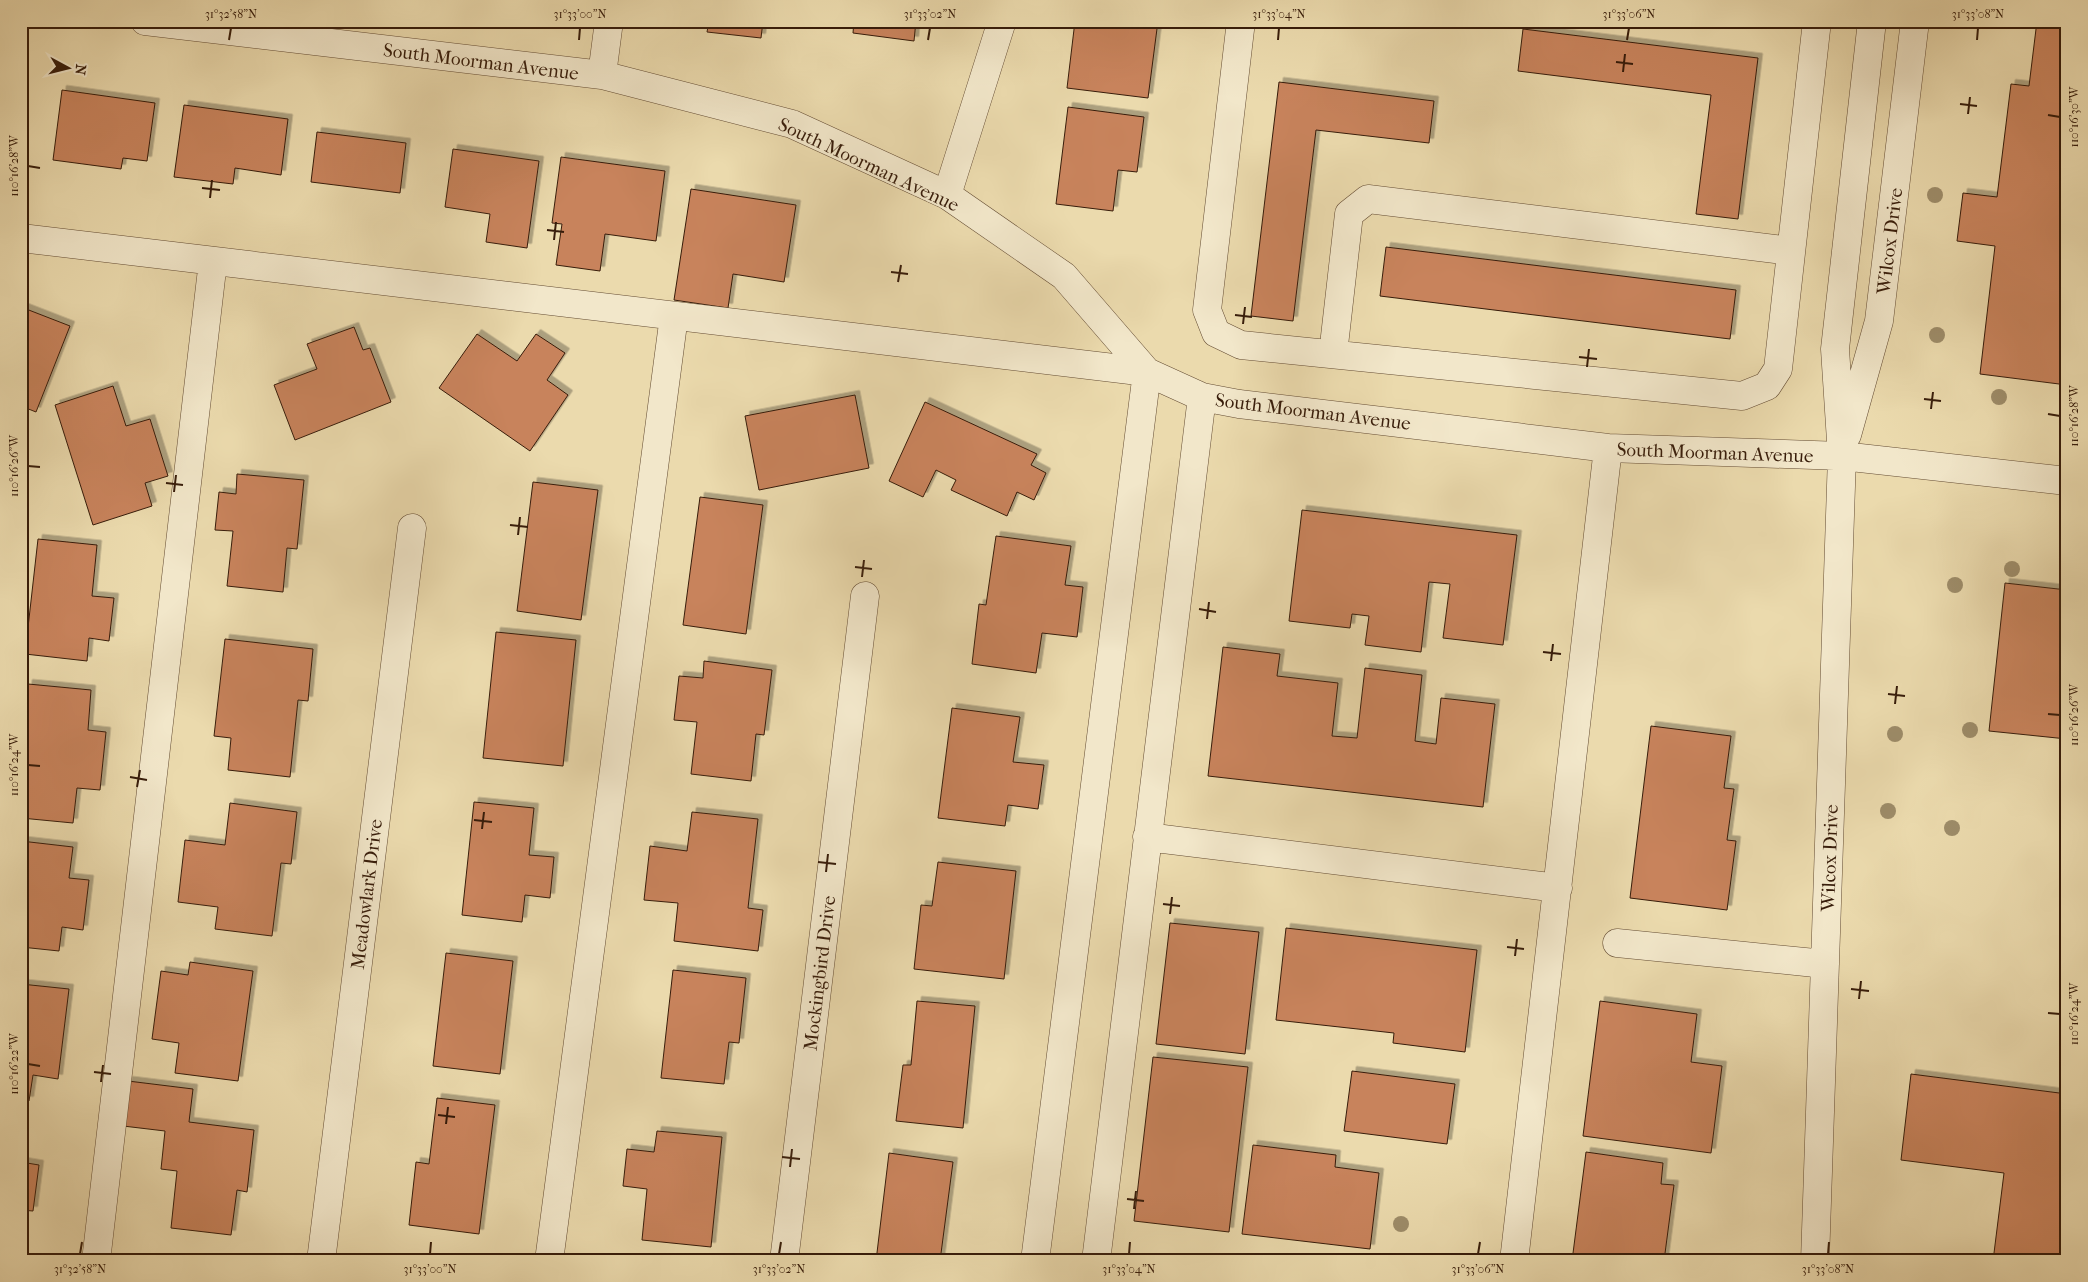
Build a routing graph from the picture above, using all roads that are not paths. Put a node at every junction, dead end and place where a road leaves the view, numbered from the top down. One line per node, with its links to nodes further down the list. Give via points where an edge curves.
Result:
1 (145, 21): 8 (street, South Moorman Avenue)
2 (609, 21): 9 (street)
3 (1002, 21): 10 (street)
4 (1242, 21): 15 (street, via 1207,310 1216,333 1241,345)
5 (1818, 21): 12 (street)
6 (1872, 21): 19 (street, Wilcox Drive, via 1835,349)
7 (1915, 21): 19 (street, Wilcox Drive, via 1879,321)
8 (239, 27): 9 (street, South Moorman Avenue)
9 (602, 76): 10 (street, South Moorman Avenue, via 792,124)
10 (947, 196): 16 (street, South Moorman Avenue, via 1064,276)
11 (21, 238): 13 (street)
12 (1791, 251): 15 (street, via 1778,369 1767,386 1742,396); 15 (street, via 1368,199 1349,214)
13 (212, 261): 14 (street); 27 (street)
14 (674, 316): 16 (street); 29 (street)
15 (1333, 354)
16 (1147, 372): 17 (street, South Moorman Avenue); 31 (street)
17 (1202, 397): 18 (street, South Moorman Avenue); 23 (street)
18 (1608, 448): 19 (street, South Moorman Avenue); 24 (street)
19 (1842, 456): 20 (street, South Moorman Avenue); 26 (street, Wilcox Drive)
20 (2067, 481)
21 (412, 528): 28 (street, Meadowlark Drive)
22 (865, 596): 30 (street, Mockingbird Drive)
23 (1147, 837): 24 (street); 32 (street)
24 (1558, 888): 33 (street)
25 (1616, 943): 26 (street)
26 (1825, 964): 34 (street, Wilcox Drive)
27 (96, 1261)
28 (321, 1261)
29 (549, 1261)
30 (784, 1261)
31 (1035, 1261)
32 (1096, 1261)
33 (1514, 1261)
34 (1815, 1261)

